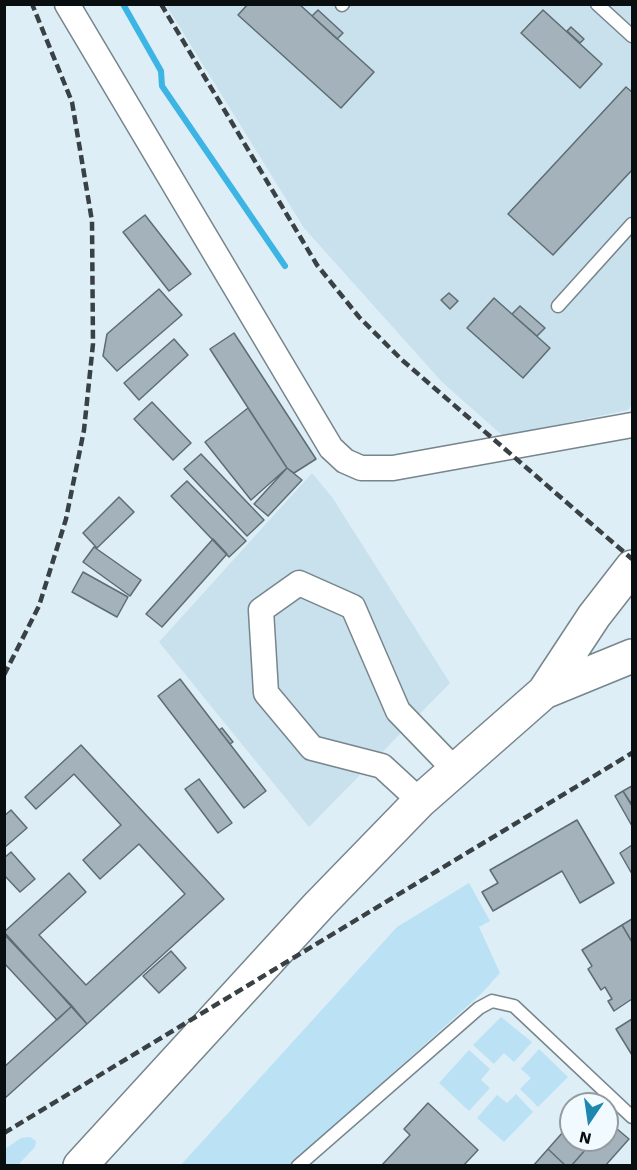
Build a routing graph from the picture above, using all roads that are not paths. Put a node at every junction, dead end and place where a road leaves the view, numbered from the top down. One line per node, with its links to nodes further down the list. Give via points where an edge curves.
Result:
1 (67, 4): 6 (street, via 331,448 345,462 361,468 393,468)
2 (597, 4): 3 (lane)
3 (633, 36)
4 (633, 224): 5 (lane)
5 (558, 306)
6 (633, 425)
7 (633, 567): 9 (main road, via 594,616)
8 (633, 656): 9 (main road)
9 (544, 692): 10 (main road)
10 (454, 769): 11 (main road); 11 (street, via 398,711 352,607 299,583 261,610 267,693 274,703 312,748 382,766)
11 (420, 801): 13 (main road, via 319,905)
12 (633, 1117): 14 (lane, via 514,1006 492,1001 478,1008)
13 (80, 1166)
14 (298, 1166)

